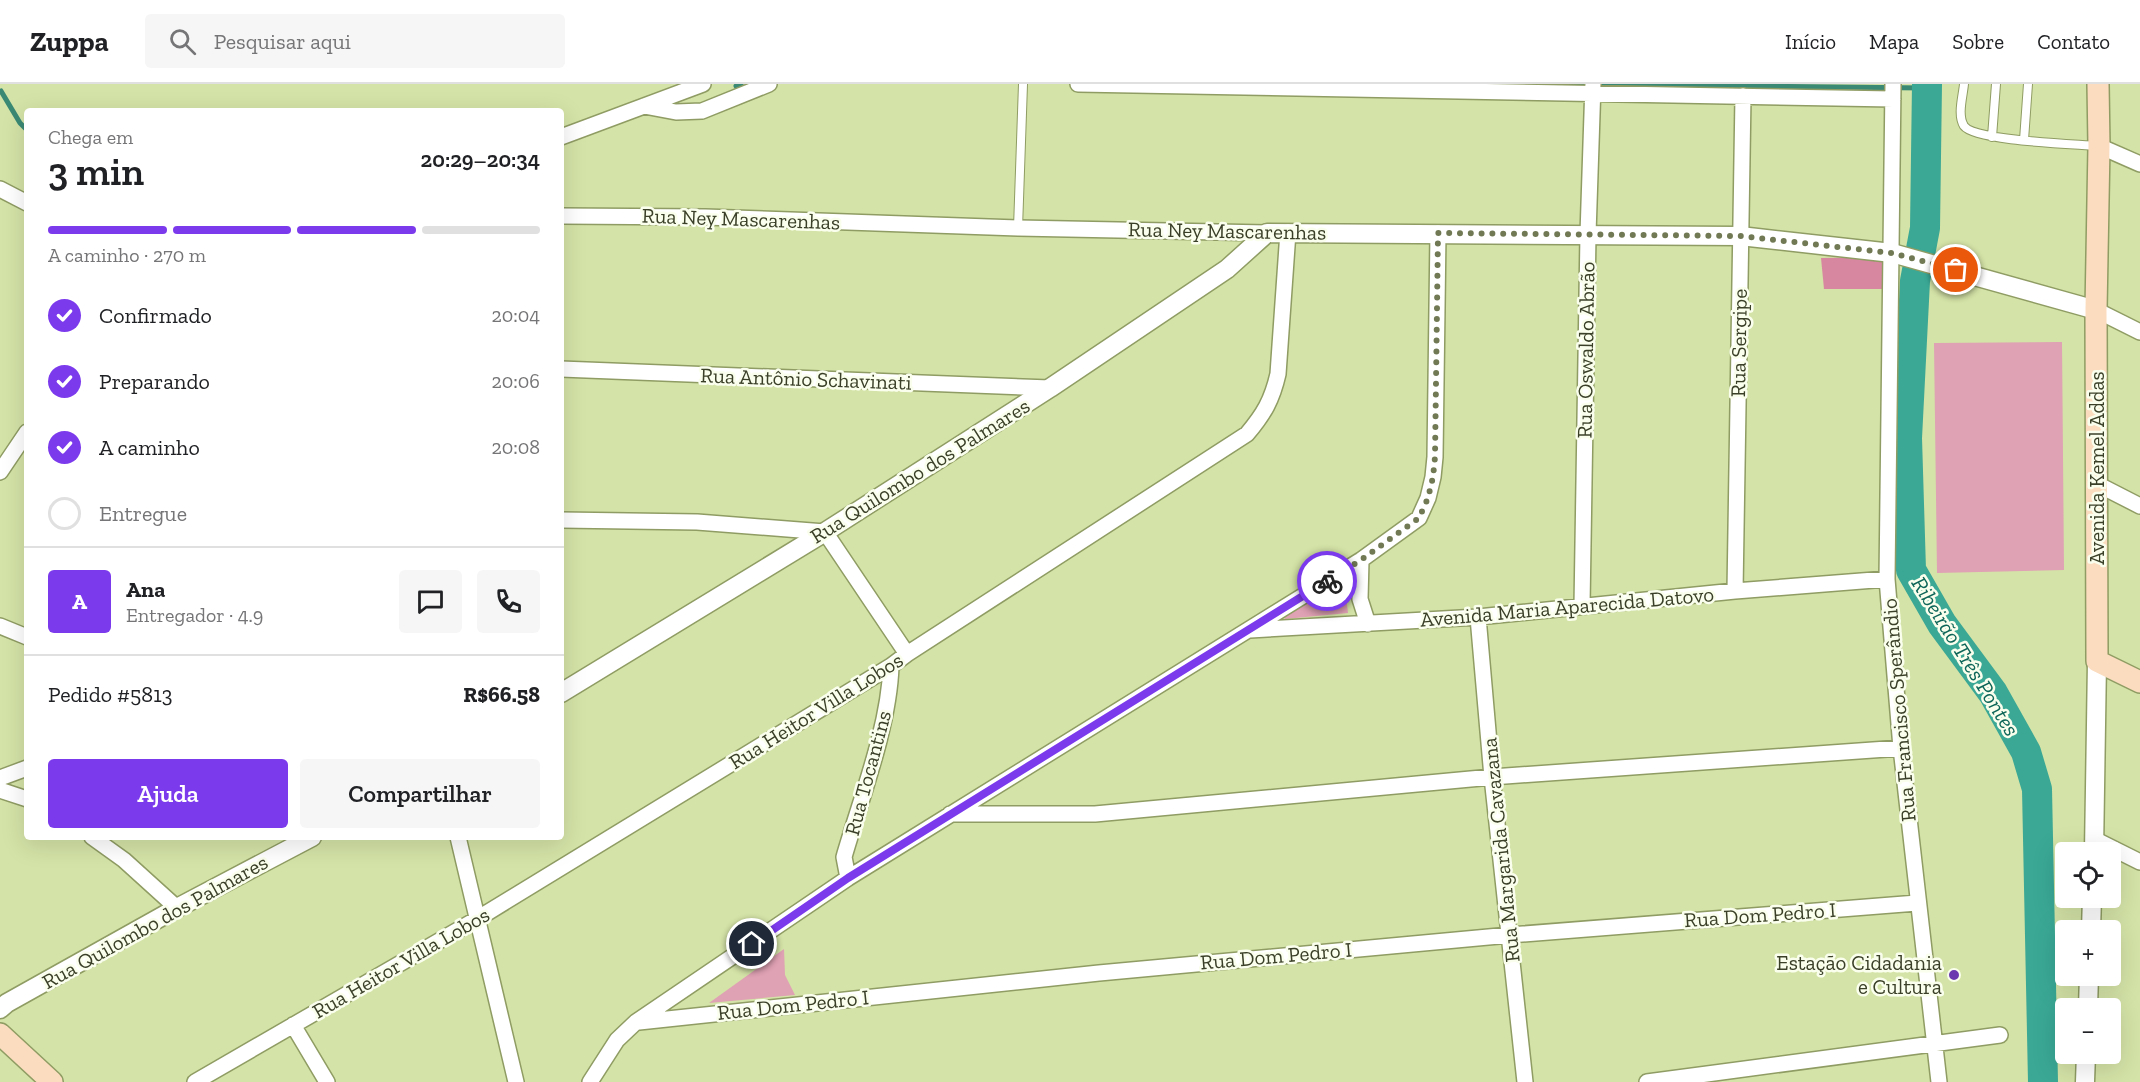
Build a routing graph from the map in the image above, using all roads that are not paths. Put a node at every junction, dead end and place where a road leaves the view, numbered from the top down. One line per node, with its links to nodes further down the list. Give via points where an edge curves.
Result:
1 (703, 84): 12 (street)
2 (769, 84): 12 (street, via 702,111 686,113)
3 (1023, 84): 21 (lane)
4 (1078, 84): 9 (street)
5 (1964, 84): 14 (lane, via 1961,114 1965,128)
6 (1996, 84): 14 (lane)
7 (2028, 84): 15 (lane)
8 (2098, 84): 16 (main road, Avenida Kemel Addas)
9 (1592, 90): 11 (street); 25 (street, Rua Oswaldo Abrão)
10 (1893, 92): 11 (street); 27 (street, Rua Francisco Sperândio)
11 (1743, 96): 26 (street, Rua Sergipe)
12 (644, 106): 13 (street)
13 (564, 136)
14 (1992, 137): 15 (lane)
15 (2024, 140): 16 (lane)
16 (2099, 146): 17 (street); 28 (main road, Avenida Kemel Addas)
17 (2140, 164)
18 (1, 192): 19 (street)
19 (24, 202)
20 (564, 216): 21 (street, Rua Ney Mascarenhas)
21 (1018, 228): 23 (street, Rua Ney Mascarenhas)
22 (1288, 232): 23 (street, Rua Ney Mascarenhas); 24 (street, Rua Ney Mascarenhas); 47 (street, Rua Heitor Villa Lobos, via 1278,374 1263,416 1247,434)
23 (1267, 233): 31 (street, Rua Quilombo dos Palmares, via 1227,269)
24 (1438, 233): 25 (street, Rua Ney Mascarenhas); 38 (street, via 1433,477 1419,518)
25 (1588, 234): 26 (street, Rua Ney Mascarenhas); 41 (street, Rua Oswaldo Abrão)
26 (1740, 236): 27 (street, Rua Ney Mascarenhas); 40 (street, Rua Sergipe)
27 (1898, 255): 28 (street, Rua Ney Mascarenhas); 39 (street, Rua Francisco Sperândio)
28 (2096, 310): 29 (street); 34 (main road, Avenida Kemel Addas)
29 (2140, 332)
30 (564, 369): 31 (street, Rua Antônio Schavinati)
31 (1050, 388): 37 (street, Rua Quilombo dos Palmares)
32 (24, 436): 33 (street)
33 (0, 472)
34 (2097, 484): 35 (street); 48 (main road, Avenida Kemel Addas)
35 (2140, 506)
36 (564, 520): 37 (street, via 697,522)
37 (825, 532): 47 (street); 51 (street, Rua Quilombo dos Palmares)
38 (1361, 560): 43 (street, via 1360,599); 45 (street)
39 (1887, 579): 40 (street, Avenida Maria Aparecida Datovo); 52 (street, Rua Francisco Sperândio)
40 (1735, 591): 41 (street, Avenida Maria Aparecida Datovo)
41 (1582, 606): 42 (street, Avenida Maria Aparecida Datovo)
42 (1478, 617): 43 (street, Avenida Maria Aparecida Datovo); 54 (street, Rua Margarida Cavazana)
43 (1368, 624): 45 (street, Avenida Maria Aparecida Datovo)
44 (0, 626): 46 (street)
45 (1247, 631): 58 (street)
46 (24, 636)
47 (907, 654): 49 (street, Rua Heitor Villa Lobos)
48 (2097, 661): 50 (main road); 62 (street, Avenida Kemel Addas)
49 (891, 666): 65 (street, Rua Tocantins, via 882,728 844,857); 68 (street, Rua Heitor Villa Lobos)
50 (2140, 682)
51 (564, 691)
52 (1901, 748): 54 (street); 66 (street, Rua Francisco Sperândio)
53 (24, 769): 55 (street)
54 (1491, 777): 58 (street, via 1095,814); 69 (street, Rua Margarida Cavazana)
55 (0, 778)
56 (0, 790): 57 (street)
57 (24, 798)
58 (950, 814): 65 (street)
59 (96, 840): 67 (street)
60 (306, 840): 67 (street, Rua Quilombo dos Palmares)
61 (460, 840): 68 (street)
62 (2094, 842)
63 (2121, 855): 64 (street)
64 (2140, 862)
65 (848, 878): 71 (street)
66 (1917, 903): 69 (street, Rua Dom Pedro I); 75 (street, Rua Francisco Sperândio)
67 (177, 908): 70 (street, Rua Quilombo dos Palmares)
68 (477, 919): 72 (street, Rua Heitor Villa Lobos); 80 (street)
69 (1510, 935): 71 (street, Rua Dom Pedro I); 82 (street, Rua Margarida Cavazana)
70 (0, 1010)
71 (636, 1022): 81 (street, via 617,1040)
72 (293, 1025): 78 (street, Rua Heitor Villa Lobos); 79 (street)
73 (0, 1034): 77 (main road)
74 (2000, 1035): 75 (street)
75 (1933, 1045): 83 (street); 84 (street, Rua Francisco Sperândio)
76 (2086, 1064): 85 (street)
77 (52, 1082)
78 (195, 1082)
79 (327, 1082)
80 (516, 1082)
81 (590, 1082)
82 (1525, 1082)
83 (1647, 1082)
84 (1939, 1082)
85 (2085, 1082)

